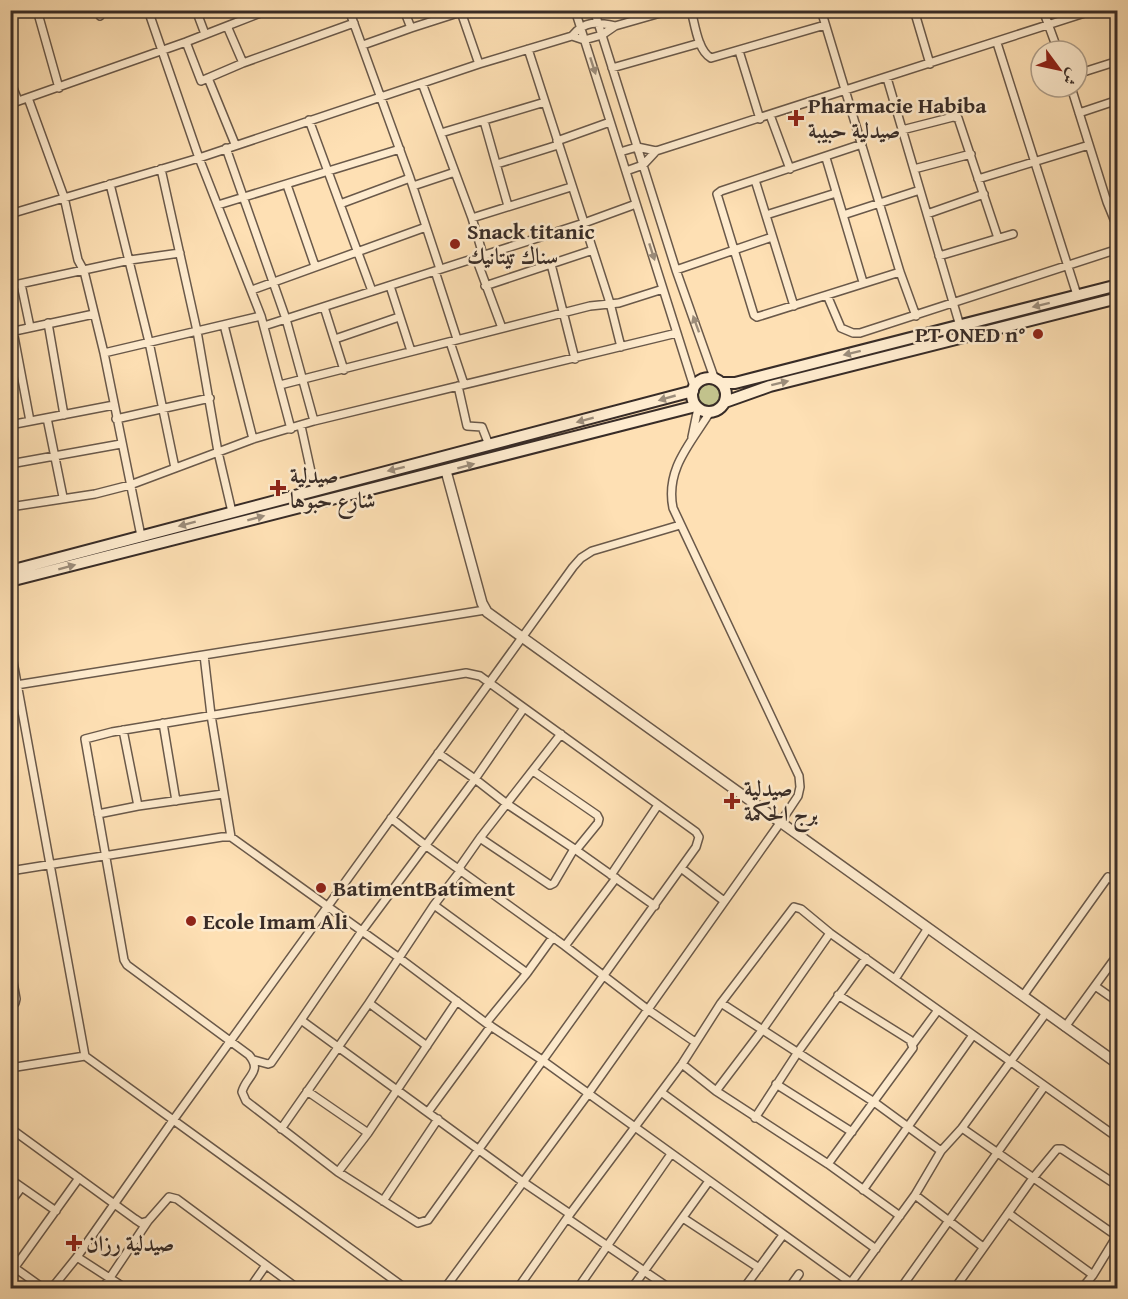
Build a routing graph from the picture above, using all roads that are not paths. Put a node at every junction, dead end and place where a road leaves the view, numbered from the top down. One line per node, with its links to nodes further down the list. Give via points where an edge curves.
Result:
1 (37, 10): 46 (street)
2 (148, 10): 34 (street)
3 (196, 10): 24 (street)
4 (268, 10): 19 (street)
5 (349, 10): 16 (street)
6 (404, 10): 23 (street)
7 (575, 10): 20 (street)
8 (594, 10): 17 (street)
9 (671, 10): 21 (street)
10 (691, 10): 30 (street)
11 (821, 10): 18 (street)
12 (914, 10): 39 (street)
13 (1043, 10): 22 (street)
14 (1094, 10): 22 (street)
15 (464, 11): 23 (street); 38 (street)
16 (354, 23): 32 (street); 37 (street)
17 (598, 23): 20 (street); 21 (street); 25 (street)
18 (825, 25): 35 (street); 47 (street)
19 (227, 26): 24 (street); 37 (street)
20 (580, 26): 26 (street); 28 (street)
21 (615, 26): 25 (street)
22 (1049, 26): 27 (street); 31 (street)
23 (411, 28): 32 (street)
24 (205, 34): 29 (street)
25 (602, 35): 28 (street); 40 (street)
26 (572, 36): 28 (street); 33 (street)
27 (1054, 39)
28 (584, 40): 59 (street, one-way to 59)
29 (186, 42): 34 (street); 42 (street, via 201,81)
30 (700, 43): 35 (street, via 711,58); 40 (street)
31 (997, 43): 39 (street); 74 (street)
32 (363, 45): 48 (street)
33 (528, 49): 38 (street); 52 (street)
34 (162, 51): 46 (street); 72 (street)
35 (740, 51): 56 (street)
36 (1118, 61): 41 (street)
37 (243, 63): 42 (street)
38 (479, 64): 45 (street)
39 (930, 64): 43 (street)
40 (612, 68): 66 (street)
41 (1089, 70)
42 (208, 78): 63 (street)
43 (887, 78): 47 (street); 60 (street)
44 (10, 80): 53 (street)
45 (422, 83): 48 (street); 61 (street)
46 (59, 88): 49 (street)
47 (846, 91): 55 (street); 64 (street)
48 (381, 97): 57 (street); 68 (street)
49 (28, 98): 53 (street); 92 (street)
50 (1075, 99): 54 (street)
51 (1117, 101): 54 (street)
52 (545, 102): 58 (street); 62 (street)
53 (14, 103)
54 (1079, 113): 65 (street)
55 (770, 116): 56 (street); 78 (street)
56 (760, 119): 69 (street)
57 (309, 120): 63 (street); 81 (street)
58 (484, 121): 61 (street); 75 (street)
59 (610, 122): 62 (street); 70 (street)
60 (902, 130): 71 (street, via 956,117); 79 (street)
61 (441, 133): 82 (street)
62 (557, 143): 75 (street); 88 (street)
63 (235, 144): 67 (street)
64 (862, 144): 73 (street); 96 (street)
65 (1089, 146): 74 (street); 95 (street)
66 (638, 147): 69 (street); 70 (street); 76 (street)
67 (226, 148): 72 (street); 93 (street)
68 (400, 149): 81 (street); 85 (street)
69 (656, 151): 76 (street)
70 (620, 152): 80 (street)
71 (971, 154): 79 (street); 83 (street)
72 (199, 158): 77 (street); 99 (street)
73 (826, 158): 78 (street); 90 (street)
74 (1035, 163): 83 (street); 121 (street)
75 (497, 164): 100 (street)
76 (643, 165): 80 (street); 124 (street)
77 (161, 169): 86 (street); 116 (street)
78 (790, 169): 84 (street)
79 (914, 169): 89 (street)
80 (626, 171): 98 (street)
81 (328, 172): 87 (street); 97 (street)
82 (455, 172): 85 (street); 105 (street)
83 (978, 179): 91 (street)
84 (755, 180): 103 (street); 115 (street, via 717,194)
85 (412, 182): 97 (street); 107 (street)
86 (110, 184): 92 (street); 119 (street)
87 (287, 185): 93 (street); 122 (street)
88 (571, 187): 100 (street); 106 (street)
89 (920, 190): 96 (street); 102 (street)
90 (836, 193): 103 (street); 104 (street)
91 (984, 194): 102 (street); 111 (street)
92 (64, 197): 101 (street); 125 (street)
93 (243, 197): 99 (street); 127 (street)
94 (1118, 199): 95 (street)
95 (1107, 202): 108 (street)
96 (879, 203): 104 (street); 126 (street)
97 (340, 204): 114 (street)
98 (636, 204): 106 (street); 134 (street, one-way to 134)
99 (218, 205): 135 (street)
100 (508, 206): 105 (street)
101 (10, 214)
102 (927, 214): 118 (street)
103 (766, 215): 110 (street)
104 (843, 215): 128 (street)
105 (472, 218): 117 (street)
106 (584, 223): 113 (street); 117 (street)
107 (426, 227): 114 (street); 123 (street)
108 (1118, 229)
109 (1013, 234): 111 (street)
110 (772, 237): 115 (street); 142 (street)
111 (998, 237): 118 (street)
112 (1118, 249): 121 (street)
113 (593, 250): 120 (street); 140 (street)
114 (358, 251): 122 (street); 136 (street)
115 (734, 251): 124 (street); 142 (street, via 754,315 761,317)
116 (180, 253): 119 (street); 157 (street)
117 (479, 256): 123 (street); 133 (street)
118 (939, 256): 141 (street)
119 (130, 261): 125 (street); 161 (street)
120 (550, 264): 133 (street); 144 (street)
121 (1067, 264): 138 (street); 141 (street)
122 (315, 266): 127 (street)
123 (437, 270): 132 (street); 160 (street)
124 (676, 270): 168 (street, one-way to 124)
125 (84, 271): 129 (street); 145 (street)
126 (900, 272): 128 (street); 147 (street)
127 (272, 282): 135 (street); 149 (street)
128 (863, 282): 137 (street)
129 (21, 284): 131 (street); 154 (street)
130 (1118, 285): 138 (main road)
131 (10, 286)
132 (390, 286): 136 (street); 148 (street)
133 (485, 286): 155 (street)
134 (663, 289): 140 (street); 158 (street)
135 (252, 290): 146 (street)
136 (372, 291): 143 (street)
137 (827, 295): 142 (street); 147 (street, via 841,328 853,333)
138 (1077, 295): 153 (main road, one-way to 153)
139 (1118, 298): 173 (main road, one-way to 139, via 770,386)
140 (610, 303): 144 (street); 162 (street)
141 (952, 303): 147 (street); 153 (street)
142 (794, 306)
143 (324, 307): 149 (street); 159 (street)
144 (565, 313): 155 (street); 165 (street)
145 (94, 314): 150 (street); 164 (street)
146 (261, 316): 151 (street); 152 (street)
147 (916, 316)
148 (399, 317): 159 (street); 163 (street)
149 (286, 319): 152 (street); 167 (street)
150 (48, 323): 154 (street); 178 (street)
151 (224, 325): 157 (street); 186 (street)
152 (264, 326): 169 (street)
153 (960, 326): 168 (main road, one-way to 168, via 735,383)
154 (30, 327): 156 (street)
155 (502, 328): 160 (street)
156 (12, 331): 181 (street)
157 (197, 331): 161 (street); 172 (street)
158 (677, 333): 162 (street); 171 (street)
159 (335, 339): 166 (street)
160 (453, 340): 163 (street); 170 (street)
161 (149, 342): 164 (street); 176 (street)
162 (621, 347): 165 (street)
163 (411, 351): 166 (street)
164 (104, 353): 174 (street)
165 (575, 359): 170 (street)
166 (344, 370): 167 (street)
167 (302, 380): 169 (street); 182 (street)
168 (718, 381): 171 (main road, via 706,379); 173 (main road, via 726,396)
169 (280, 385): 185 (street)
170 (461, 385): 182 (street); 188 (street, via 467,426 482,427)
171 (693, 389): 175 (main road); 188 (main road, one-way to 188)
172 (210, 398): 176 (street); 190 (street)
173 (724, 402): 177 (main road)
174 (114, 405): 178 (street); 180 (street)
175 (697, 407): 177 (main road); 189 (street); 194 (main road, one-way to 175)
176 (163, 408): 180 (street); 193 (street)
177 (710, 412): 189 (street)
178 (64, 415): 179 (street)
179 (47, 418): 181 (street); 191 (street)
180 (116, 419): 187 (street)
181 (30, 421): 183 (street)
182 (314, 422): 184 (street)
183 (10, 425)
184 (301, 426): 185 (street); 196 (street)
185 (291, 429): 186 (street)
186 (253, 439): 190 (street)
187 (121, 444): 191 (street); 195 (street)
188 (489, 445): 196 (main road, one-way to 196)
189 (689, 445): 200 (street, via 675,467 671,484 673,508)
190 (218, 452): 193 (street); 199 (street)
191 (55, 456): 192 (street); 197 (street)
192 (10, 464)
193 (175, 468): 195 (street)
194 (446, 471): 203 (main road, one-way to 194); 204 (street)
195 (130, 485): 197 (street); 201 (street)
196 (315, 489): 199 (main road)
197 (63, 497): 198 (street)
198 (10, 507)
199 (232, 512): 201 (main road, one-way to 201)
200 (680, 525): 205 (street, via 598,549 581,558); 225 (street, via 798,776 798,796)
201 (141, 536): 203 (main road)
202 (10, 558): 203 (street)
203 (11, 574)
204 (485, 610): 205 (street); 207 (street)
205 (522, 638): 208 (street); 225 (street)
206 (10, 645): 209 (street)
207 (204, 655): 209 (street); 211 (street)
208 (489, 683): 210 (street); 211 (street, via 476,674 466,673); 215 (street)
209 (14, 686): 231 (street)
210 (524, 708): 214 (street); 217 (street)
211 (211, 715): 212 (street); 218 (street)
212 (163, 723): 213 (street); 219 (street)
213 (123, 730): 222 (street); 223 (street, via 85,739)
214 (561, 734): 216 (street); 221 (street)
215 (438, 753): 217 (street); 224 (street)
216 (533, 771): 220 (street); 229 (street, via 597,815 599,819)
217 (475, 779): 220 (street); 228 (street)
218 (223, 794): 219 (street); 226 (street)
219 (176, 801): 222 (street)
220 (507, 804): 227 (street); 229 (street)
221 (658, 805): 232 (street, via 699,837 699,843); 235 (street)
222 (138, 806): 223 (street)
223 (98, 814): 230 (street)
224 (391, 818): 228 (street); 240 (street)
225 (780, 823): 237 (street); 241 (street)
226 (231, 837): 230 (street); 240 (street)
227 (480, 838): 229 (street, via 550,885); 233 (street)
228 (425, 845): 233 (street); 242 (street)
229 (575, 850): 235 (street)
230 (105, 856): 231 (street); 269 (street, via 127,965)
231 (51, 865): 234 (street); 275 (street)
232 (681, 868): 237 (street); 239 (street)
233 (460, 869): 238 (street); 244 (street)
234 (10, 871)
235 (614, 877): 239 (street); 245 (street)
236 (1118, 884): 255 (street, via 1108,877)
237 (724, 901): 261 (street)
238 (434, 905): 246 (street); 250 (street)
239 (655, 906): 251 (street)
240 (329, 907): 242 (street); 269 (street)
241 (928, 928): 252 (street); 255 (street)
242 (362, 931): 246 (street); 264 (street)
243 (830, 933): 247 (street); 259 (street, via 794,907); 267 (street)
244 (553, 937): 245 (street); 250 (street)
245 (565, 946): 251 (street)
246 (398, 957): 256 (street); 258 (street)
247 (866, 958): 252 (street); 254 (street)
248 (1118, 964): 253 (street, via 1113,961)
249 (10, 966): 260 (street, via 16,999)
250 (527, 974): 265 (street)
251 (602, 976): 261 (street); 277 (street)
252 (895, 979): 262 (street)
253 (1095, 986): 257 (street); 266 (street)
254 (838, 995): 271 (street); 274 (street)
255 (1023, 996): 263 (street)
256 (457, 1001): 265 (street); 273 (street)
257 (1118, 1002)
258 (369, 1003): 272 (street); 273 (street)
259 (721, 1003): 267 (street); 270 (street)
260 (10, 1009)
261 (647, 1009): 270 (street); 288 (street)
262 (938, 1010): 268 (street); 271 (street)
263 (1046, 1013): 266 (street); 278 (street)
264 (301, 1020): 272 (street); 276 (street, via 271,1063)
265 (489, 1025): 277 (street); 290 (street)
266 (1065, 1027): 280 (street)
267 (763, 1029): 274 (street); 286 (street)
268 (973, 1035): 278 (street); 294 (street)
269 (231, 1041): 276 (street); 292 (street)
270 (695, 1042): 279 (street)
271 (913, 1044): 289 (street, via 910,1055)
272 (338, 1046): 284 (street); 285 (street)
273 (427, 1046): 284 (street)
274 (798, 1052): 282 (street); 289 (street)
275 (85, 1056): 281 (street); 292 (street)
276 (254, 1060): 296 (street, via 255,1069 243,1087 243,1097)
277 (542, 1060): 288 (street); 302 (street)
278 (1009, 1062): 283 (street); 298 (street)
279 (682, 1064): 286 (street); 287 (street)
280 (1118, 1064)
281 (10, 1068)
282 (776, 1084): 291 (street); 299 (street)
283 (1044, 1087): 301 (street); 304 (street)
284 (398, 1089): 290 (street); 300 (street)
285 (307, 1090): 296 (street); 300 (street)
286 (716, 1091): 291 (street)
287 (661, 1092): 297 (street); 331 (street)
288 (588, 1094): 297 (street); 312 (street)
289 (874, 1102): 294 (street); 299 (street)
290 (428, 1112): 293 (street)
291 (755, 1118): 306 (street)
292 (174, 1119): 319 (street); 347 (street)
293 (438, 1119): 302 (street); 317 (street)
294 (907, 1126): 303 (street); 315 (street)
295 (10, 1128): 308 (street)
296 (281, 1128): 307 (street)
297 (635, 1128): 305 (street); 322 (street)
298 (962, 1128): 303 (street); 304 (street)
299 (852, 1132): 306 (street)
300 (368, 1133): 307 (street)
301 (1118, 1138)
302 (479, 1148): 312 (street); 317 (street, via 425,1222 414,1222)
303 (941, 1151): 316 (street)
304 (998, 1153): 309 (street); 326 (street)
305 (671, 1154): 311 (street); 329 (street)
306 (828, 1164): 315 (street)
307 (338, 1172): 317 (street)
308 (78, 1178): 319 (street); 320 (street)
309 (1033, 1178): 313 (street, via 1059,1148); 321 (street); 328 (street)
310 (10, 1179): 314 (street)
311 (709, 1181): 324 (street); 327 (street)
312 (523, 1182): 322 (street); 348 (street)
313 (1118, 1186)
314 (21, 1188): 318 (street); 320 (street)
315 (863, 1190): 323 (street)
316 (915, 1195): 323 (street); 326 (street)
317 (383, 1201)
318 (10, 1203)
319 (114, 1205): 325 (street, via 141,1223); 332 (street)
320 (56, 1211): 335 (street)
321 (1008, 1213): 330 (street); 338 (street)
322 (569, 1216): 329 (street); 349 (street)
323 (900, 1216): 331 (street)
324 (683, 1218): 334 (street); 336 (street)
325 (148, 1221): 333 (street, via 169,1197 177,1199); 339 (street)
326 (949, 1221): 330 (street); 356 (street)
327 (783, 1234): 334 (street); 340 (street)
328 (1117, 1236): 338 (street)
329 (608, 1246): 336 (street); 350 (street)
330 (983, 1247): 357 (street)
331 (876, 1249): 340 (street)
332 (77, 1257): 339 (street); 342 (street)
333 (266, 1265): 345 (street); 346 (street)
334 (759, 1268): 353 (street)
335 (13, 1271): 341 (street)
336 (645, 1271): 351 (street); 352 (street)
337 (799, 1274): 354 (street)
338 (1093, 1275): 358 (street)
339 (110, 1278): 343 (street); 344 (street)
340 (849, 1286): 355 (street)
341 (43, 1288)
342 (52, 1288)
343 (103, 1288)
344 (125, 1288)
345 (250, 1288)
346 (297, 1288)
347 (405, 1288)
348 (445, 1288)
349 (518, 1288)
350 (578, 1288)
351 (632, 1288)
352 (669, 1288)
353 (744, 1288)
354 (789, 1288)
355 (858, 1288)
356 (901, 1288)
357 (955, 1288)
358 (1082, 1288)

